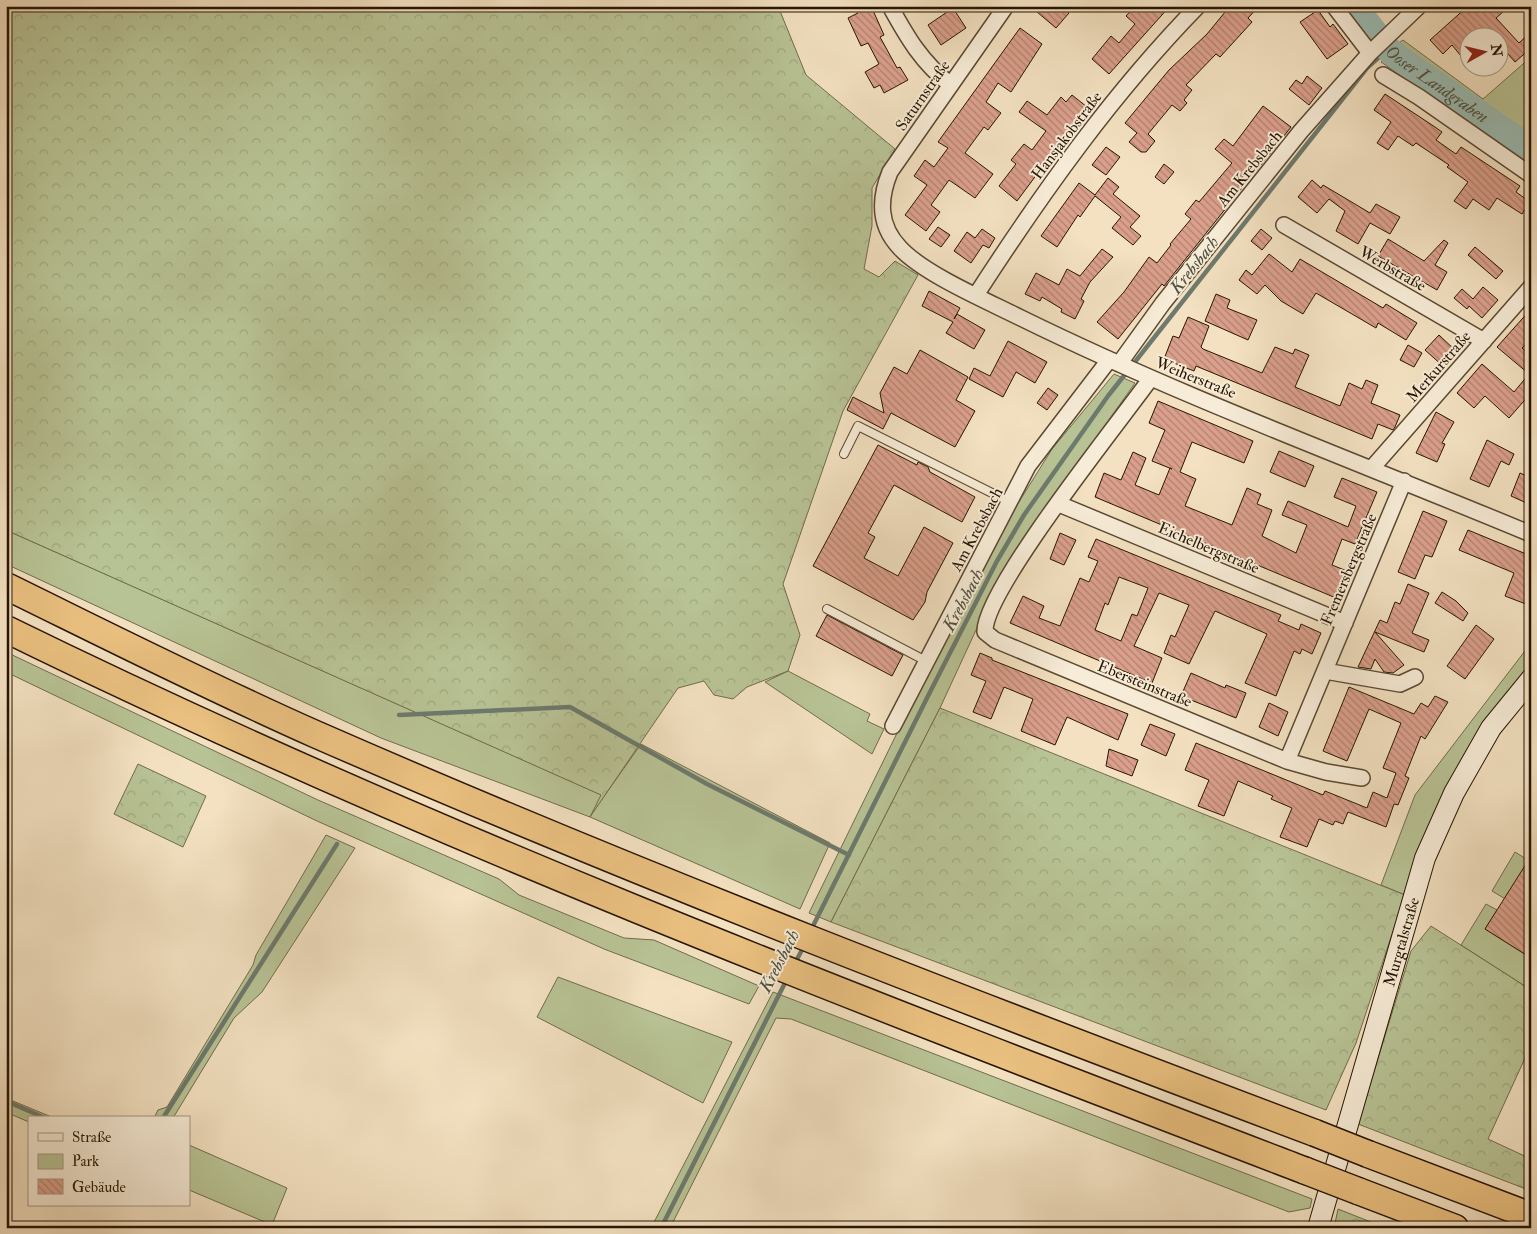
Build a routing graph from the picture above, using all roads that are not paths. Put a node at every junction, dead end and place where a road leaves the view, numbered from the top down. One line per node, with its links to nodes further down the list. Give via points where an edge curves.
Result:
1 (890, 6): 8 (street, via 919,56)
2 (1006, 6): 8 (street, Saturnstraße)
3 (1198, 6): 13 (street, Hansjakobstraße, via 1127,85 1070,156)
4 (1334, 6): 6 (street)
5 (1419, 6): 6 (street, Am Krebsbach)
6 (1374, 49): 15 (street, Am Krebsbach, via 1256,187 1163,303)
7 (1383, 75): 9 (street)
8 (951, 85): 10 (street, Saturnstraße, via 890,172 882,190)
9 (1531, 175)
10 (882, 209): 13 (street, Weiherstraße, via 886,226 901,249 923,267)
11 (1284, 225): 14 (street, Werbstraße)
12 (1531, 287): 14 (street, Merkurstraße)
13 (976, 295): 15 (street, Weiherstraße)
14 (1484, 341): 18 (street, Merkurstraße)
15 (1122, 365): 16 (street, Weiherstraße); 20 (street, Am Krebsbach, via 1043,444)
16 (1151, 378): 18 (street, Weiherstraße); 21 (street)
17 (844, 454): 20 (lane, via 858,426)
18 (1372, 468): 19 (street, Weiherstraße)
19 (1404, 482): 22 (street, Weiherstraße); 25 (street, Fremersbergstraße)
20 (1010, 502): 27 (street, Am Krebsbach)
21 (1059, 504): 25 (street, Eichelbergstraße); 32 (street, Ebersteinstraße, via 1020,556 997,599 985,624 989,637)
22 (1531, 534)
23 (6, 586): 34 (highway, bridge, via 312,732 548,833 823,944)
24 (827, 609): 27 (lane)
25 (1345, 623): 28 (street, Fremersbergstraße)
26 (6, 629): 36 (highway, bridge, via 297,767 584,889)
27 (926, 661): 31 (street, Am Krebsbach)
28 (1325, 671): 29 (street, via 1400,684); 32 (street, Fremersbergstraße)
29 (1415, 677)
30 (1531, 679): 35 (main road, Murgtalstraße, via 1491,728 1454,792 1425,858)
31 (893, 726)
32 (1287, 761): 33 (street)
33 (1362, 778)
34 (1531, 1216)
35 (1318, 1228)
36 (1455, 1228)

